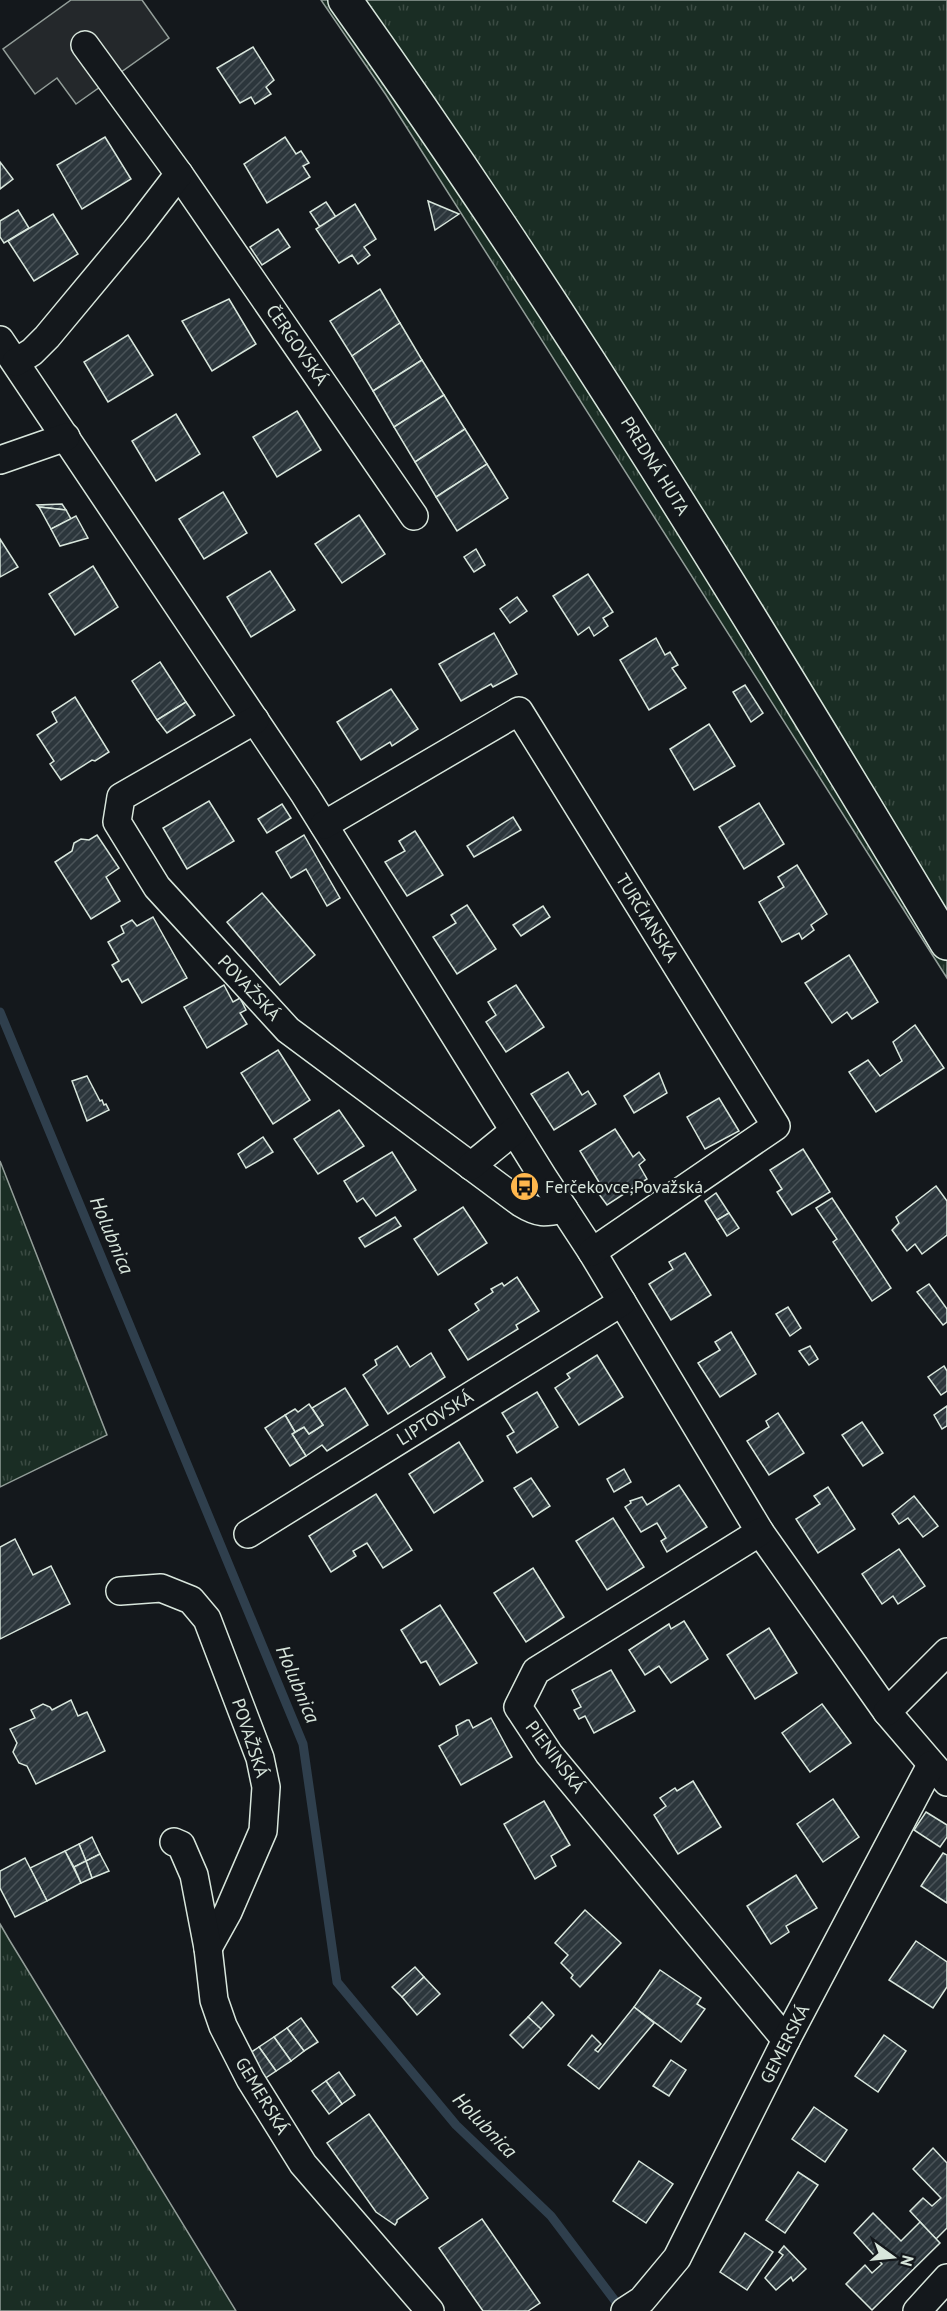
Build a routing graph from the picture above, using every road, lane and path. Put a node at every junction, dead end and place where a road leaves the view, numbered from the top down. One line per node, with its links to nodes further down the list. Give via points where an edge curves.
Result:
1 (345, 0): 11 (main road, PREDNÁ HUTA, via 497,219 617,406)
2 (85, 45): 3 (street, ČERGOVSKÁ)
3 (179, 174): 5 (street, via 47,336); 8 (street, ČERGOVSKÁ)
4 (0, 340): 5 (street)
5 (16, 362): 6 (street)
6 (66, 437): 7 (street); 9 (street)
7 (0, 460)
8 (414, 516)
9 (255, 720): 10 (street); 13 (street, POVAŽSKÁ, via 121,797 117,822 157,887 288,1030)
10 (324, 825): 12 (street); 15 (street, TURČIANSKA, via 519,711 776,1126)
11 (947, 943)
12 (514, 1131): 13 (street); 14 (street)
13 (471, 1166): 14 (street, POVAŽSKÁ, via 534,1211)
14 (564, 1209): 15 (street)
15 (592, 1252): 16 (street)
16 (622, 1302): 17 (street); 18 (street, LIPTOVSKÁ)
17 (760, 1532): 21 (street); 25 (street, PIENINSKÁ, via 536,1671 518,1707 549,1754)
18 (248, 1534)
19 (120, 1591): 24 (street, POVAŽSKÁ, via 161,1588 191,1600 207,1619 260,1758 266,1788 263,1831)
20 (947, 1652): 21 (street)
21 (887, 1712): 22 (street)
22 (939, 1774): 25 (street, GEMERSKÁ)
23 (174, 1842): 24 (street, GEMERSKÁ, via 181,1845 194,1875)
24 (208, 1948): 28 (street, GEMERSKÁ, via 214,2000 250,2079 303,2164)
25 (786, 2040): 27 (street, GEMERSKÁ, via 677,2258)
26 (947, 2277): 29 (street)
27 (634, 2306)
28 (430, 2311)
29 (917, 2311)

